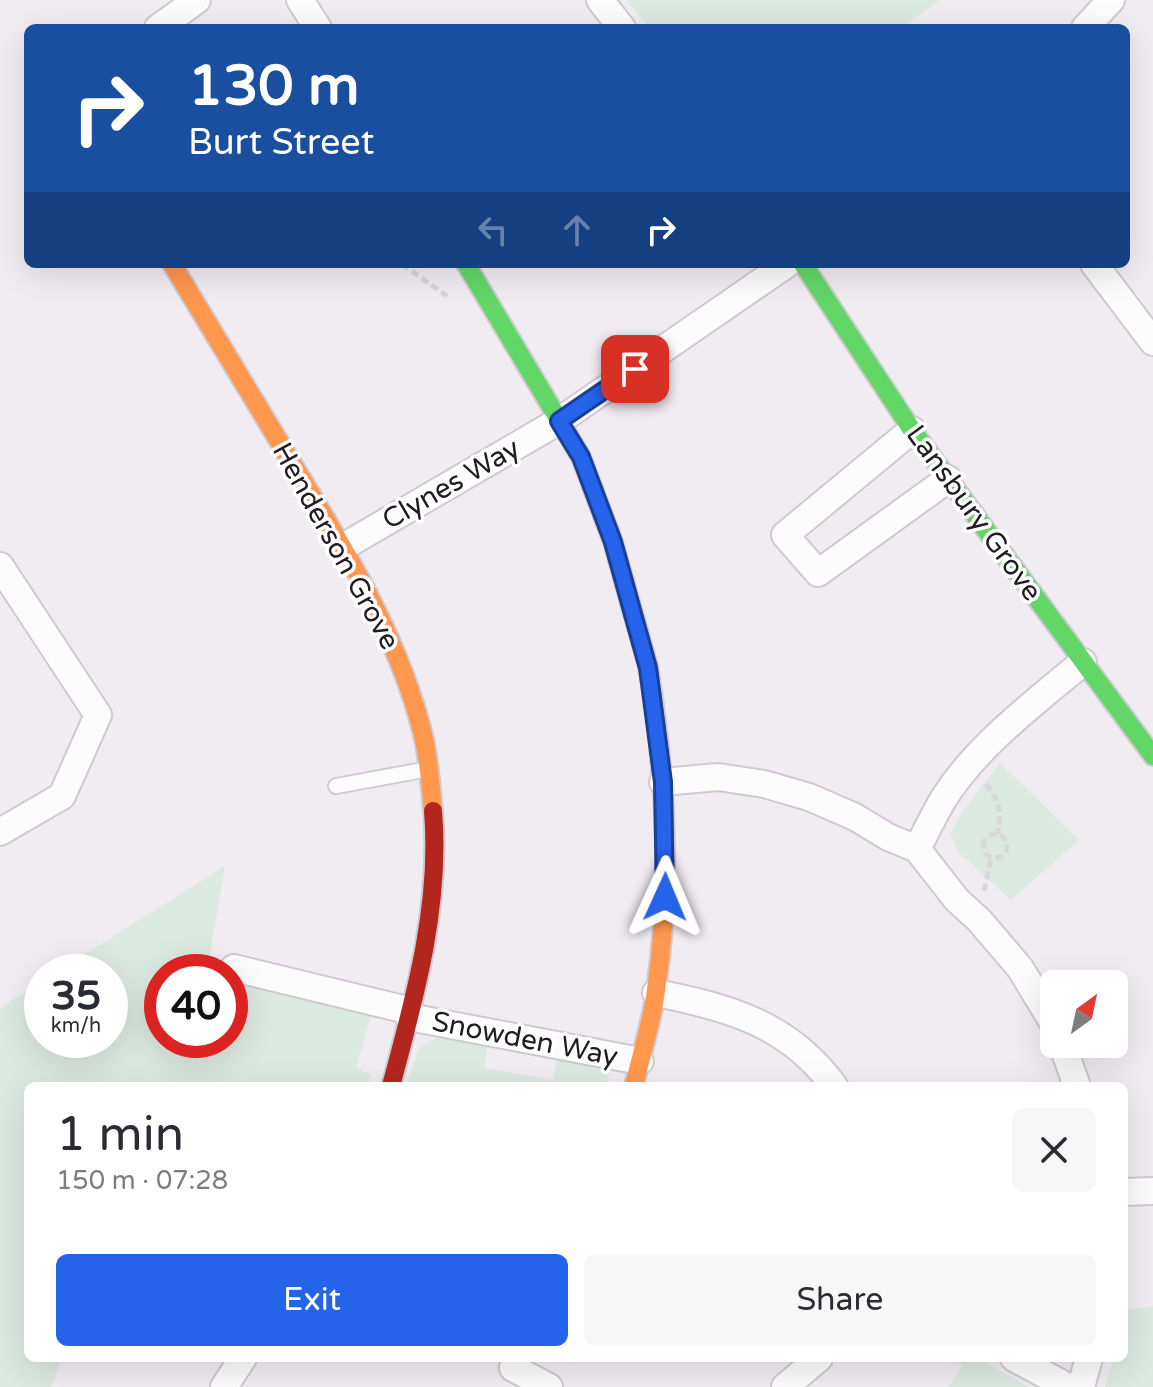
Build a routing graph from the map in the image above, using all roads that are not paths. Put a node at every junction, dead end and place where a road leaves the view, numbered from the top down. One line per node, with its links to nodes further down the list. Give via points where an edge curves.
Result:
1 (197, 0): 5 (street)
2 (300, 0): 6 (street)
3 (600, 0): 7 (street)
4 (1111, 0): 8 (street)
5 (164, 24)
6 (315, 24)
7 (619, 24)
8 (1089, 24)
9 (174, 268): 18 (street, Henderson Grove)
10 (468, 268): 15 (street)
11 (781, 268): 15 (street, Clynes Way)
12 (806, 268): 16 (street, Lansbury Grove)
13 (1097, 268): 14 (street)
14 (1153, 342)
15 (559, 421): 18 (street, Clynes Way); 23 (street, via 581,457 617,556 648,668)
16 (912, 430): 17 (street, Lansbury Grove); 17 (street, via 785,535 818,573)
17 (948, 479): 20 (street, Lansbury Grove)
18 (343, 547): 22 (street, Henderson Grove, via 403,669)
19 (0, 566): 25 (street, via 98,715 62,796)
20 (1083, 662): 21 (street, Lansbury Grove); 26 (street, via 970,765)
21 (1153, 756)
22 (429, 769): 24 (lane); 30 (street, Henderson Grove, via 436,845 433,888)
23 (663, 782): 26 (street, via 718,777 764,784 809,797); 28 (street, via 665,883)
24 (336, 786)
25 (0, 832)
26 (917, 849): 29 (street, via 1020,968)
27 (248, 972): 30 (street, Snowden Way)
28 (656, 993): 32 (street); 34 (street, via 750,1018 789,1040)
29 (1040, 1001)
30 (410, 1014): 32 (street, Snowden Way); 33 (street, Henderson Grove)
31 (1067, 1058): 35 (street)
32 (637, 1074)
33 (392, 1082)
34 (831, 1082)
35 (1076, 1082)
36 (1153, 1191): 37 (street)
37 (1128, 1192)
38 (240, 1362): 43 (street)
39 (814, 1362): 45 (street)
40 (1021, 1362): 46 (street)
41 (1088, 1362): 47 (street)
42 (511, 1371): 44 (street)
43 (224, 1387)
44 (549, 1387)
45 (785, 1387)
46 (1068, 1387)
47 (1081, 1387)

